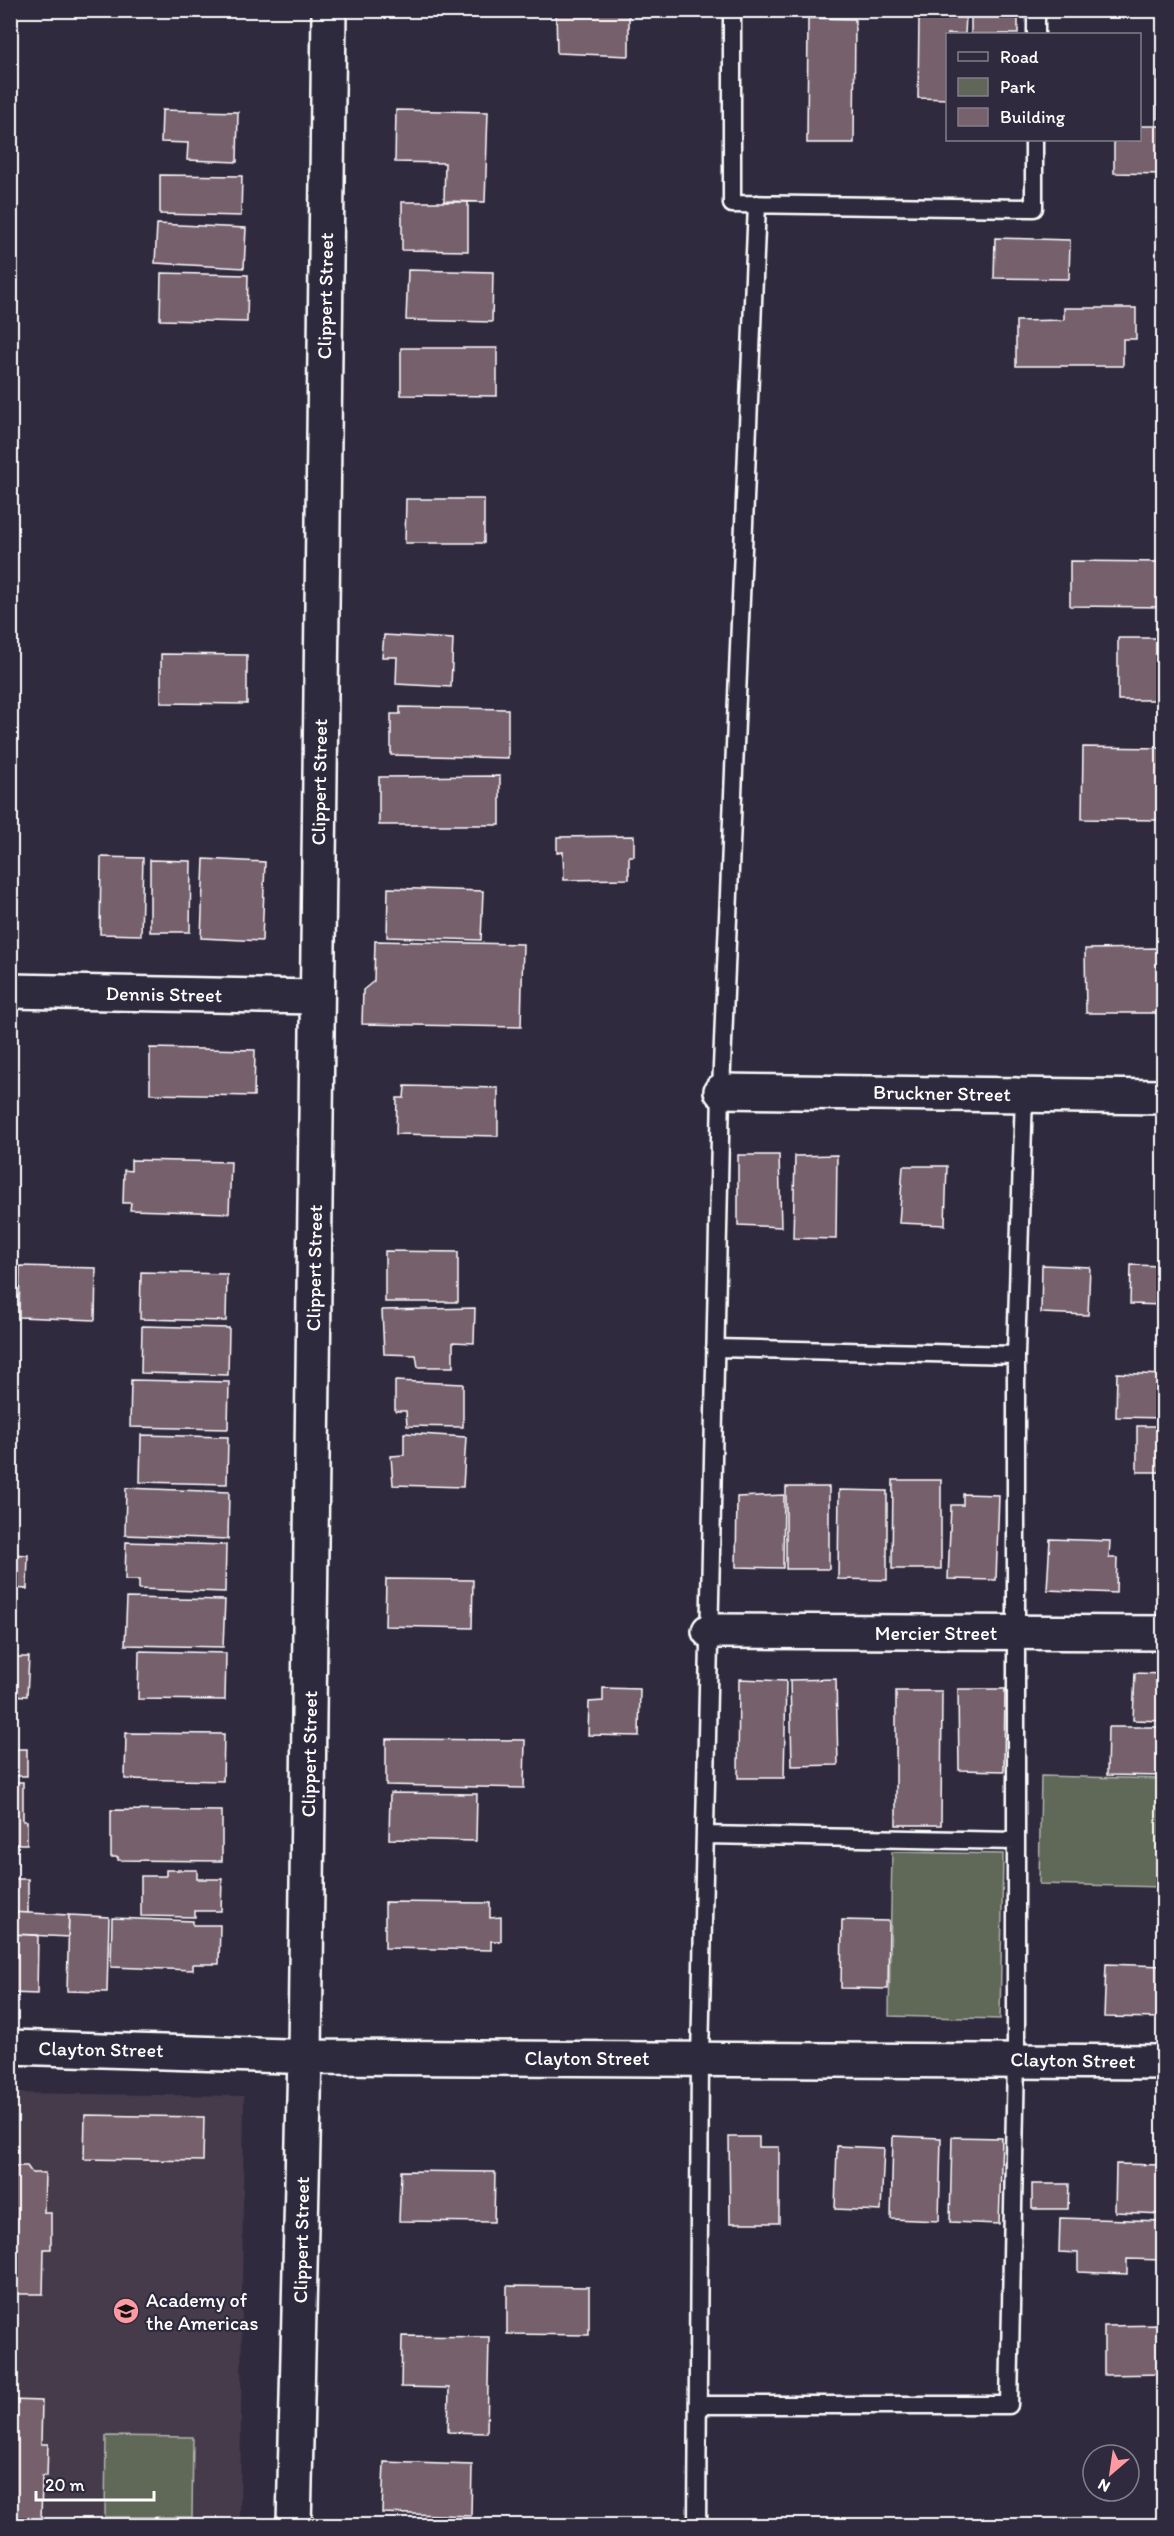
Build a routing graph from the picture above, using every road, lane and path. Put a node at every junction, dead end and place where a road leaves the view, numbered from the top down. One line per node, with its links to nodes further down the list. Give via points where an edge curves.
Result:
1 (329, 10): 8 (street, Clippert Street)
2 (732, 10): 6 (lane, via 732,204)
3 (1036, 10): 4 (lane)
4 (1036, 33)
5 (1034, 141): 6 (lane, via 1034,208)
6 (757, 204): 9 (lane)
7 (10, 991): 8 (street, Dennis Street)
8 (316, 997): 20 (street, Clippert Street)
9 (721, 1091): 10 (street, Bruckner Street); 12 (lane)
10 (1024, 1094): 11 (street, Bruckner Street); 13 (lane)
11 (1164, 1097)
12 (715, 1348): 13 (lane); 14 (lane)
13 (1016, 1355): 16 (lane)
14 (709, 1631): 16 (street, Mercier Street); 17 (lane)
15 (1164, 1633): 16 (street, Mercier Street)
16 (1015, 1634): 18 (lane)
17 (705, 1835): 18 (lane); 21 (lane)
18 (1016, 1841): 22 (lane)
19 (10, 2047): 20 (street, Clayton Street)
20 (305, 2055): 21 (street, Clayton Street); 25 (street, Clippert Street)
21 (700, 2059): 22 (street, Clayton Street); 24 (lane)
22 (1016, 2059): 23 (street, Clayton Street); 24 (lane, via 1009,2406)
23 (1164, 2062)
24 (698, 2405): 26 (lane)
25 (294, 2526)
26 (698, 2526)

